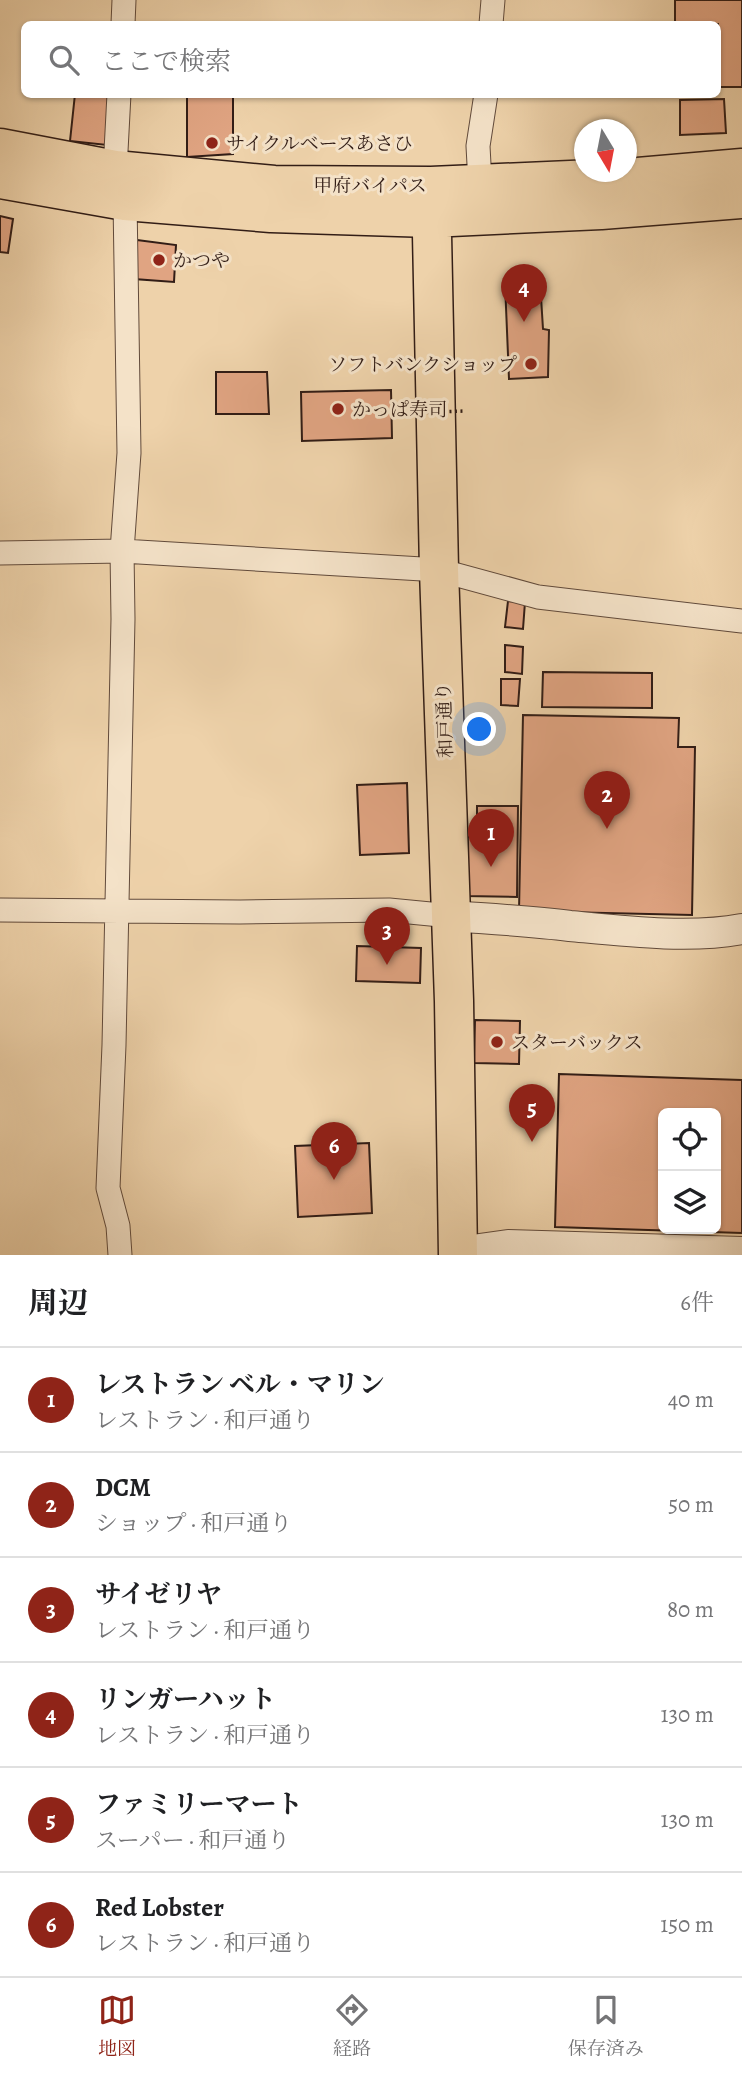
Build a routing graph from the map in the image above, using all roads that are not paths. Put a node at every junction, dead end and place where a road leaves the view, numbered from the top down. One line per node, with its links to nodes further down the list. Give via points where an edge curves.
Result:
1 (124, 0): 3 (street)
2 (493, 0): 4 (street)
3 (123, 21)
4 (491, 21)
5 (119, 98): 11 (street)
6 (485, 98): 10 (street, via 478,146)
7 (0, 148): 11 (highway, 甲府バイパス)
8 (742, 168): 10 (highway, 甲府バイパス)
9 (0, 179): 11 (highway, 甲府バイパス)
10 (480, 184): 13 (highway, 甲府バイパス)
11 (120, 186): 13 (highway, 甲府バイパス, via 271,213); 14 (street, via 129,453)
12 (742, 199): 13 (highway, 甲府バイパス, via 601,210)
13 (431, 202): 16 (highway, 和戸通り)
14 (122, 551): 15 (street); 16 (street); 19 (street)
15 (0, 553)
16 (439, 570): 17 (street, via 538,597); 20 (highway, 和戸通り)
17 (742, 621)
18 (0, 910): 19 (street)
19 (117, 911): 20 (street, via 389,910); 24 (street, via 108,1188)
20 (451, 916): 21 (street, via 612,931 720,933); 23 (highway, 和戸通り, via 457,1129)
21 (742, 929)
22 (742, 1252): 23 (street, via 508,1245)
23 (450, 1254)
24 (120, 1255)

